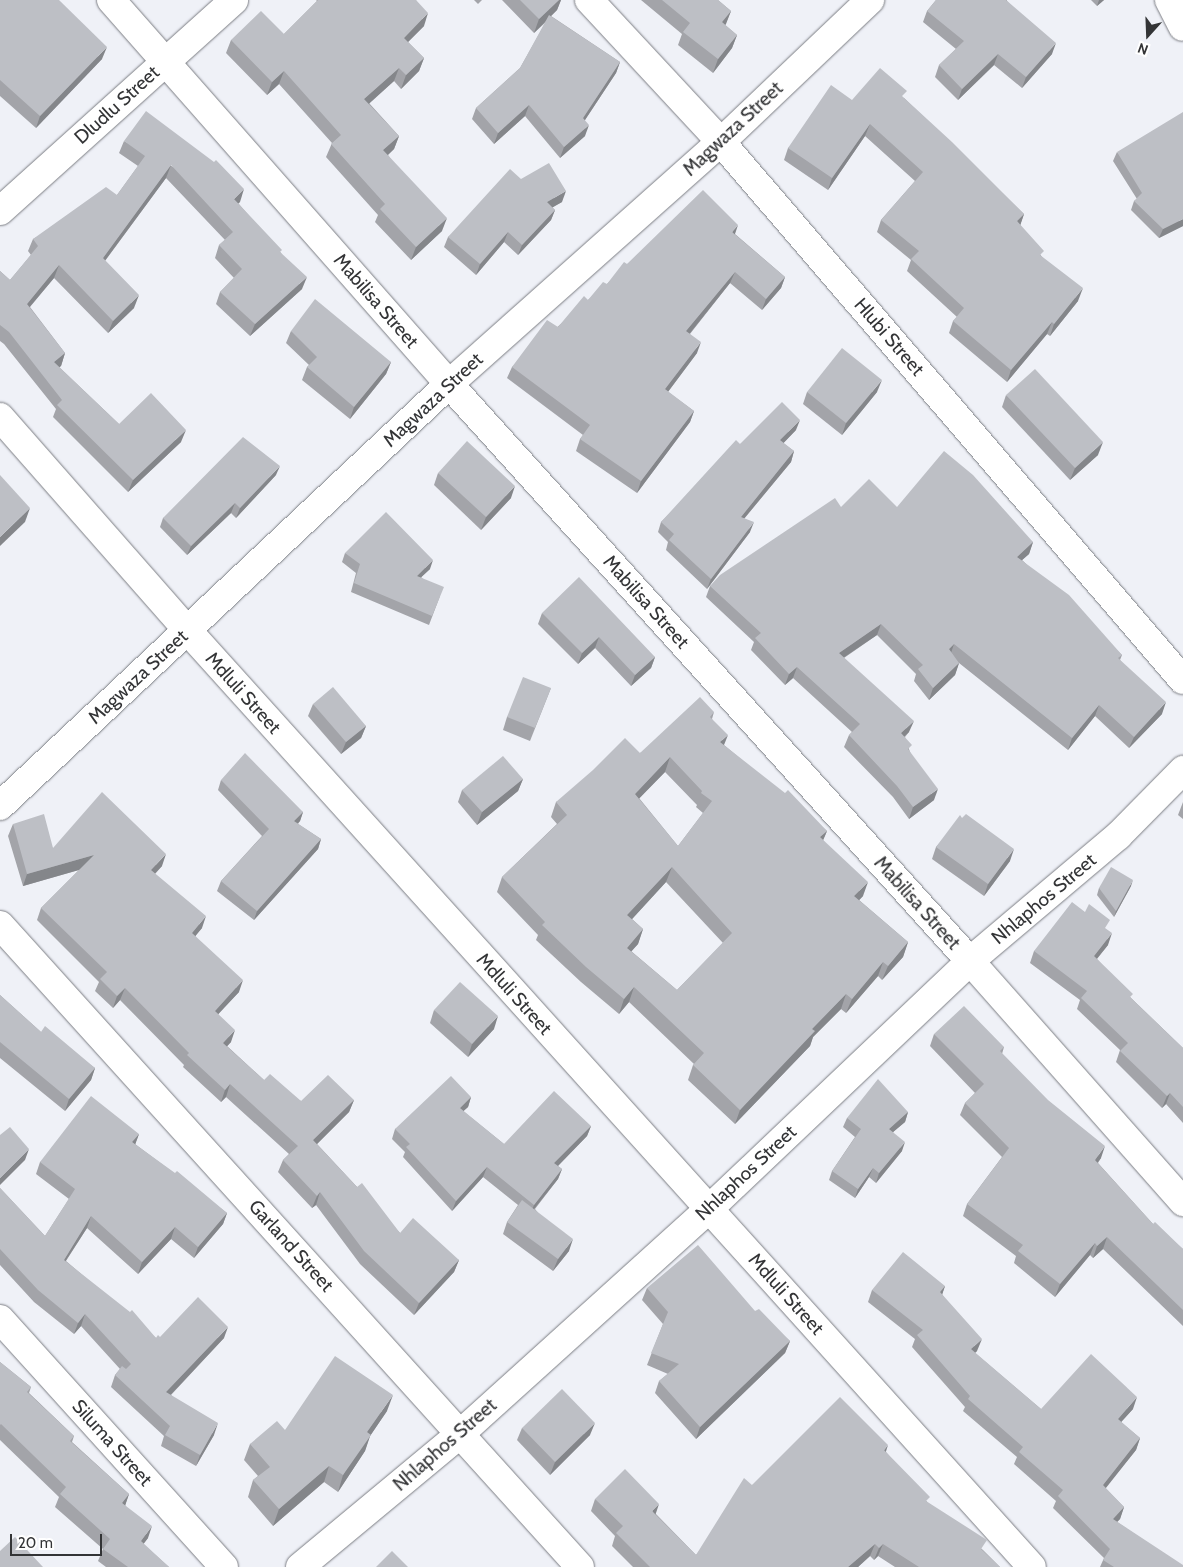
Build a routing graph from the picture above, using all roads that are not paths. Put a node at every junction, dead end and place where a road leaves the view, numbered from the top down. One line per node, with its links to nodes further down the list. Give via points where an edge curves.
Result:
1 (111, 0): 7 (street, Mabilisa Street)
2 (234, 0): 7 (street, Dludlu Street)
3 (589, 0): 8 (street, Hlubi Street)
4 (870, 0): 8 (street, Magwaza Street)
5 (1169, 0): 6 (street)
6 (1183, 27)
7 (165, 61): 9 (street, Dludlu Street); 10 (street, Mabilisa Street)
8 (720, 142): 10 (street, Magwaza Street); 13 (street, Hlubi Street)
9 (0, 211)
10 (449, 384): 12 (street, Magwaza Street); 17 (street, Mabilisa Street)
11 (0, 417): 12 (street, Mdluli Street)
12 (188, 631): 15 (street, Magwaza Street); 19 (street, Mdluli Street)
13 (1183, 680)
14 (1183, 770): 17 (street, Nhlaphos Street, via 1118,836)
15 (0, 806)
16 (0, 925): 21 (street, Garland Street)
17 (970, 961): 18 (street, Mabilisa Street); 19 (street, Nhlaphos Street)
18 (1183, 1202)
19 (708, 1209): 21 (street, Nhlaphos Street); 25 (street, Mdluli Street)
20 (0, 1320): 22 (street, Siluma Street)
21 (460, 1434): 23 (street, Nhlaphos Street); 24 (street, Garland Street)
22 (224, 1567)
23 (300, 1567)
24 (580, 1567)
25 (1032, 1567)

